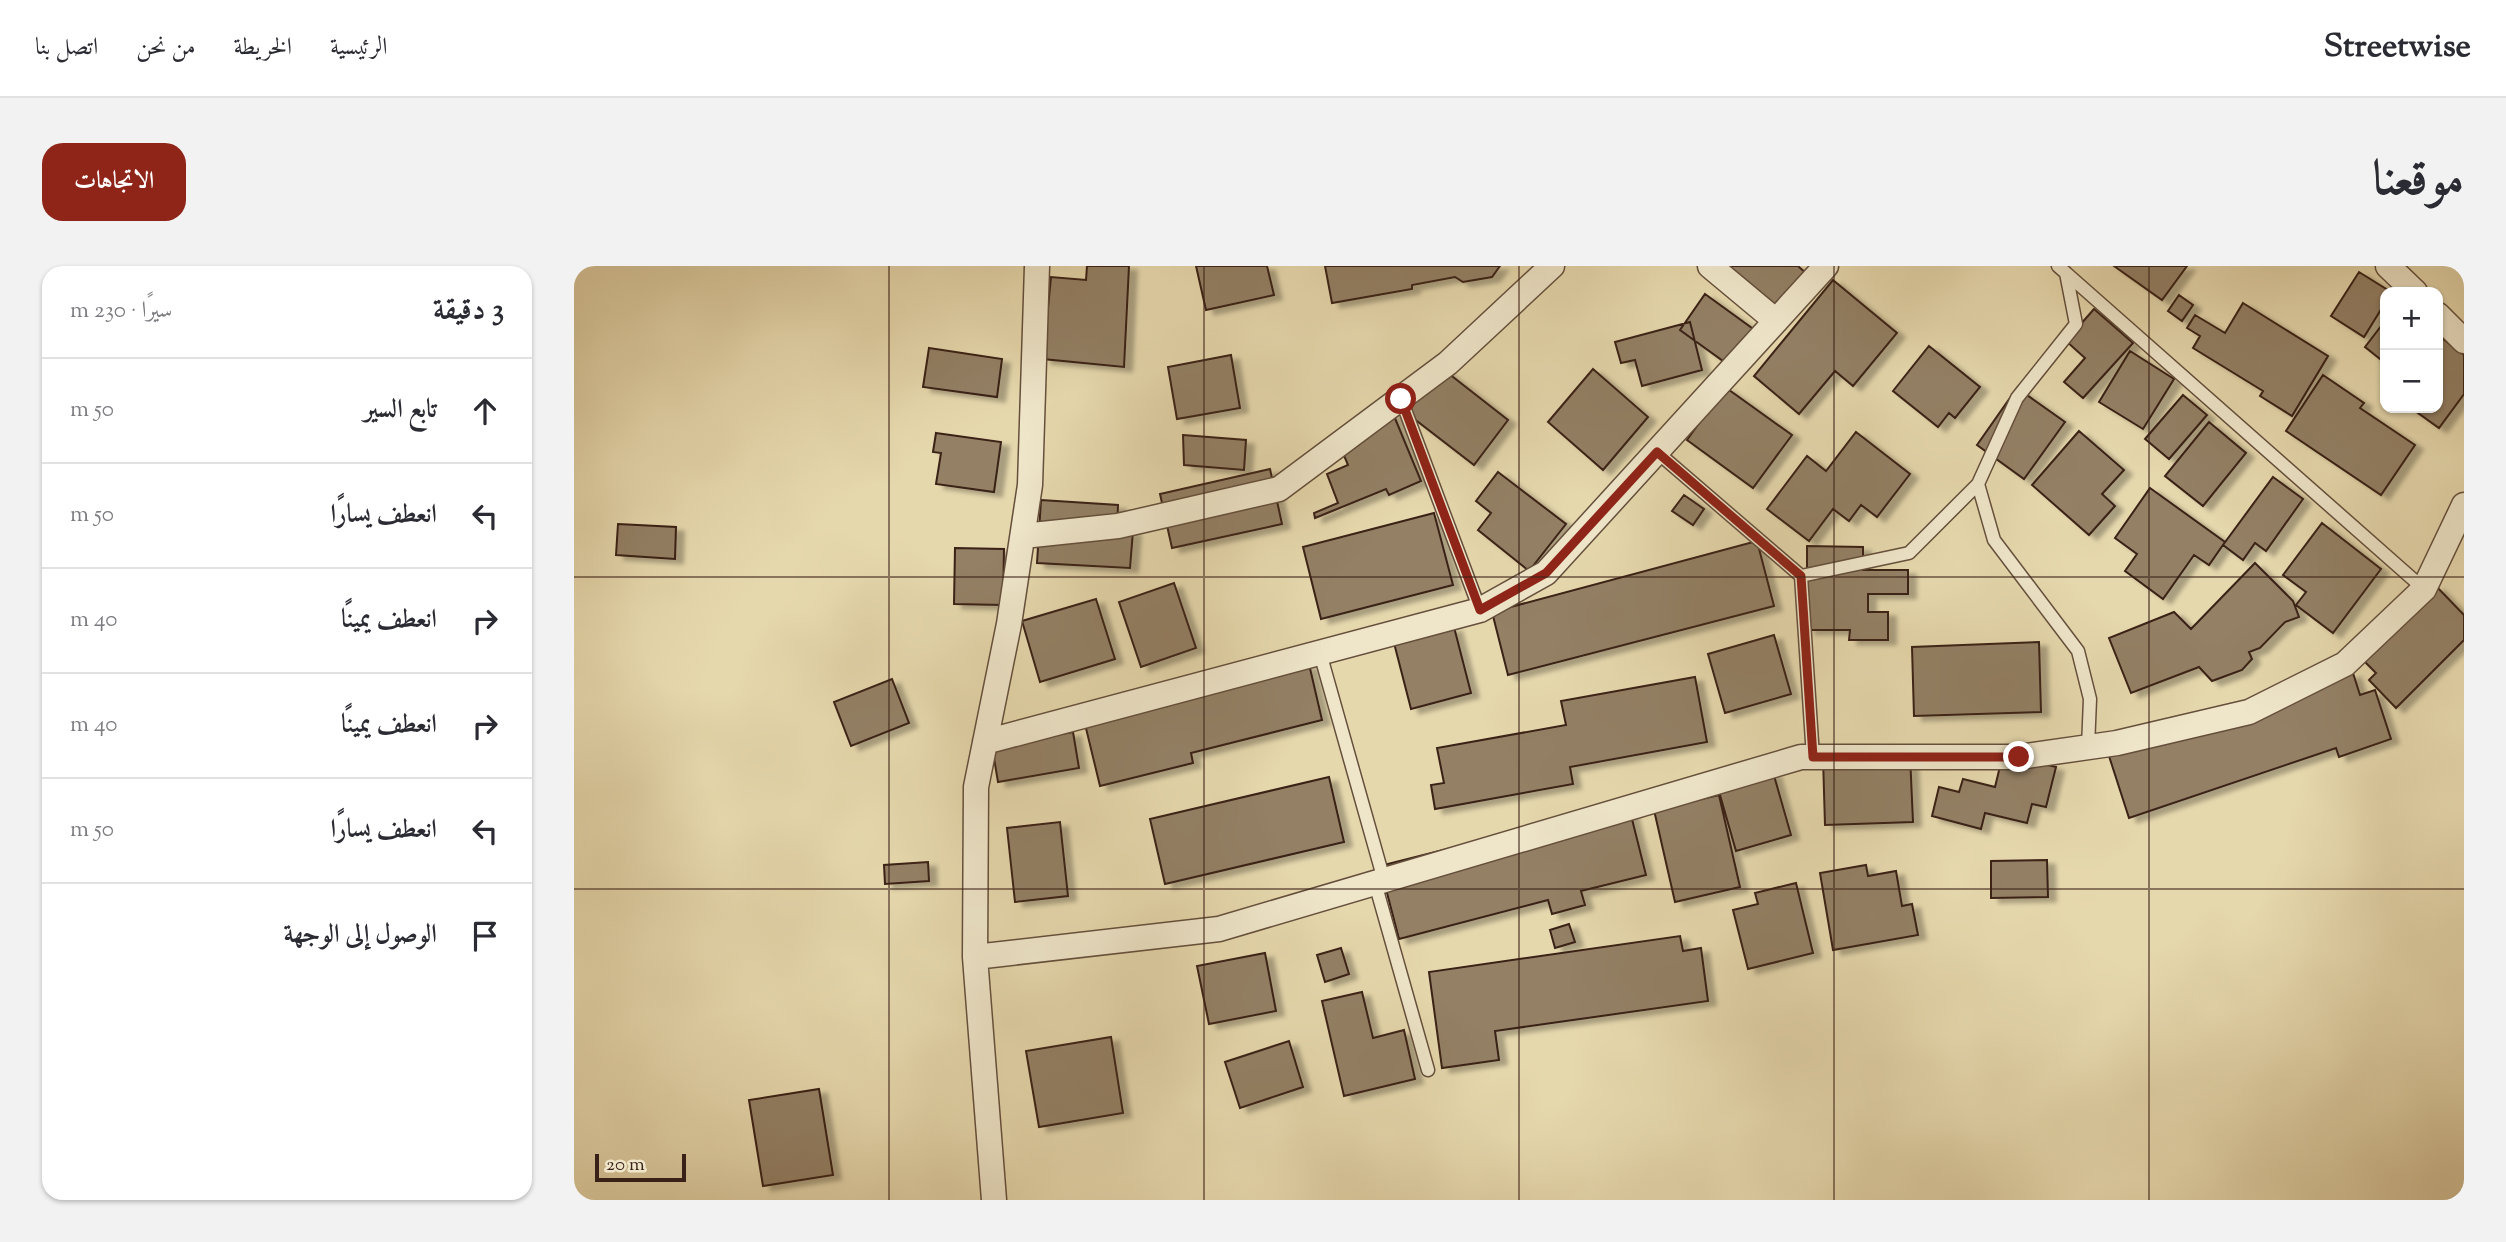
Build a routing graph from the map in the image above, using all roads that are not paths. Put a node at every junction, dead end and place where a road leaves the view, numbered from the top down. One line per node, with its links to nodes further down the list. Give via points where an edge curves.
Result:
1 (1037, 266): 15 (street, via 1030,485)
2 (1552, 266): 11 (street, via 1448,363)
3 (1710, 266): 9 (street)
4 (1826, 266): 9 (street)
5 (2388, 266): 7 (street)
6 (2062, 269): 13 (lane, via 2076,324 2017,398); 17 (lane)
7 (2410, 287)
8 (2443, 320): 10 (street)
9 (1776, 321): 12 (street)
10 (2464, 341)
11 (1401, 399): 15 (street, via 1279,489 1118,526); 18 (lane)
12 (1657, 452): 16 (lane); 18 (street, via 1546,573)
13 (1978, 484): 16 (lane, via 1909,553); 21 (lane, via 1994,540 2078,651 2090,699)
14 (2464, 505): 17 (street)
15 (1023, 536): 20 (street)
16 (1801, 576): 22 (lane)
17 (2424, 589): 21 (street, via 2345,664 2249,712)
18 (1480, 610): 19 (street)
19 (1320, 653): 20 (street); 23 (lane)
20 (985, 742): 24 (street, via 976,787)
21 (2088, 747): 22 (street, via 2019,757)
22 (1813, 757): 23 (street)
23 (1379, 882): 24 (street, via 1219,929); 25 (lane)
24 (975, 957): 26 (street)
25 (1428, 1070)
26 (994, 1200)

